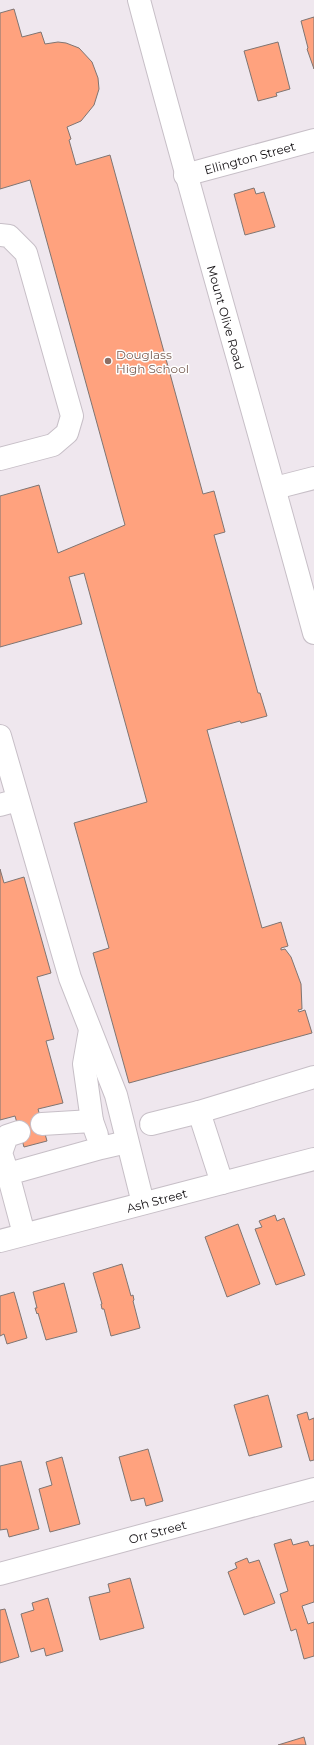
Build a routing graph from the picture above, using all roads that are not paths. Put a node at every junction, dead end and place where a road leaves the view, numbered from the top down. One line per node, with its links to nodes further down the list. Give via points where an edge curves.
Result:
1 (139, 0): 3 (street, Mount Olive Road)
2 (314, 140): 3 (street, Ellington Street)
3 (185, 175): 7 (street, Mount Olive Road)
4 (0, 235): 5 (street, via 9,236 26,253 72,416 67,433 53,445)
5 (0, 459)
6 (314, 478): 7 (street)
7 (275, 488): 8 (street, Mount Olive Road)
8 (314, 633)
9 (0, 736): 10 (street)
10 (9, 802): 11 (street)
11 (90, 1030): 14 (street, via 84,1064); 18 (street, via 116,1095)
12 (314, 1077): 13 (street)
13 (199, 1112): 16 (street); 22 (street)
14 (92, 1122): 15 (street); 19 (street)
15 (42, 1124)
16 (151, 1124)
17 (19, 1132): 21 (street, via 7,1136 1,1153)
18 (128, 1142): 19 (street); 23 (street)
19 (101, 1148): 21 (street)
20 (314, 1159): 22 (street, Ash Street)
21 (8, 1174): 24 (street)
22 (222, 1183): 23 (street, Ash Street)
23 (143, 1203): 24 (street, Ash Street)
24 (24, 1234): 25 (street, Ash Street)
25 (0, 1241)
26 (314, 1489): 27 (street, Orr Street)
27 (0, 1574)

